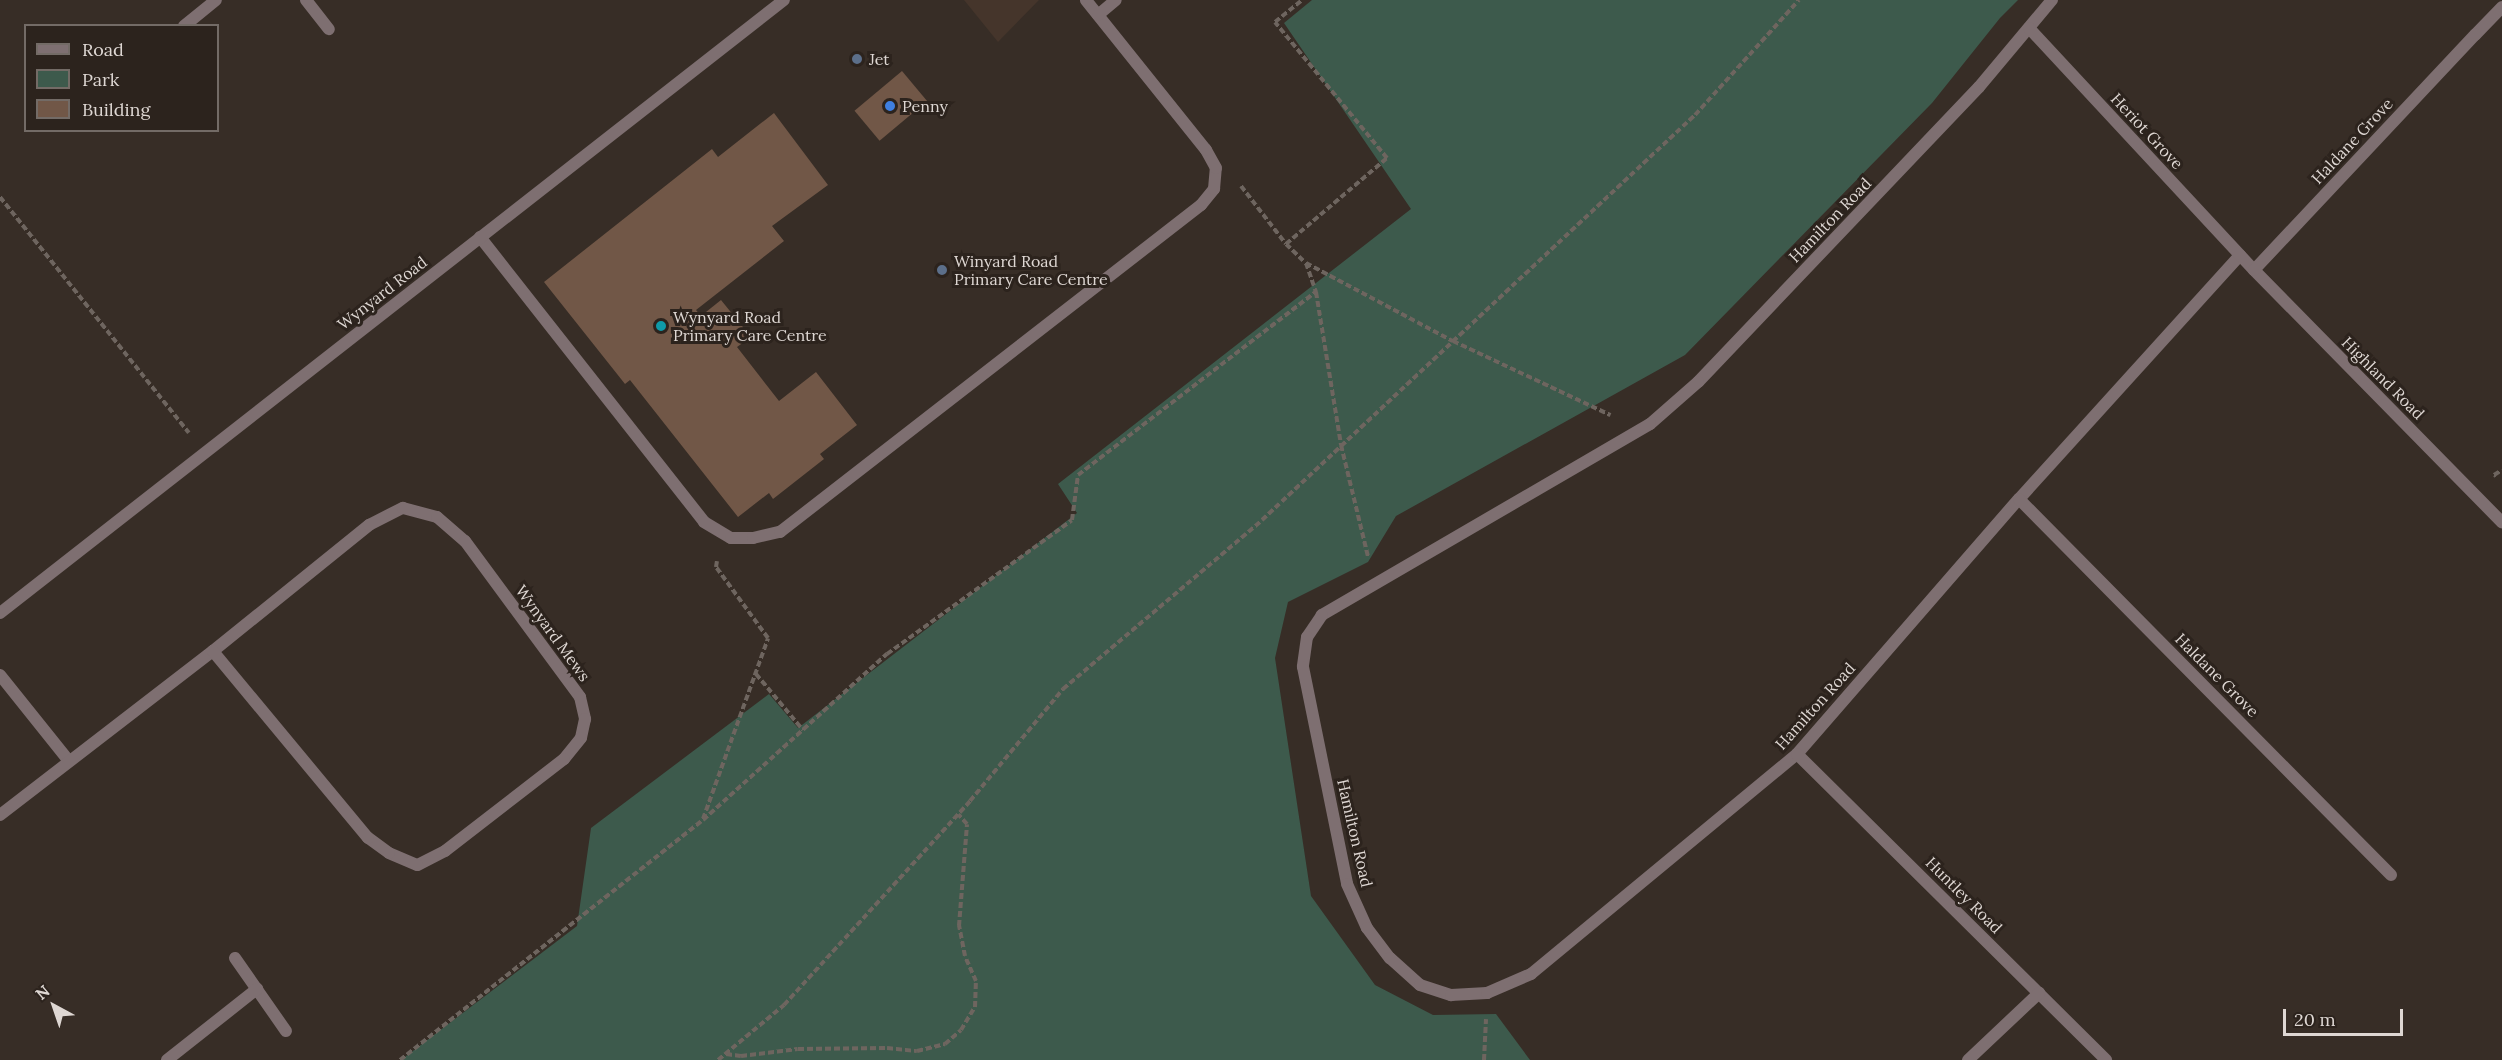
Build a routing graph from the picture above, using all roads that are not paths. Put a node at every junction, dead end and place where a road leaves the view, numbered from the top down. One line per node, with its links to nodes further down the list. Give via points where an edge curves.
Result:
1 (216, 0): 9 (street)
2 (306, 0): 11 (street)
3 (784, 0): 12 (street, Wynyard Road)
4 (1086, 0): 8 (street)
5 (1116, 0): 8 (street)
6 (2052, 0): 10 (street, Hamilton Road)
7 (2502, 7): 14 (street, Haldane Grove)
8 (1098, 15): 12 (street, via 1206,150 1216,168 1214,189 1201,205 780,532 731,538 704,522)
9 (186, 24)
10 (2029, 28): 13 (street, Heriot Grove); 20 (street, Hamilton Road, via 1979,87 1706,373 1650,424 1322,615 1307,637 1303,667 1347,884 1366,928 1390,958 1420,985 1451,995 1487,993 1531,974)
11 (329, 29)
12 (480, 237): 17 (street, Wynyard Road)
13 (2240, 255): 14 (street, Highland Road); 15 (street, Hamilton Road)
14 (2254, 270): 16 (street, Highland Road)
15 (2019, 499): 20 (street, Hamilton Road); 23 (street, Haldane Grove)
16 (2502, 522)
17 (0, 613)
18 (213, 651): 18 (street, Wynyard Mews, via 369,525 403,508 437,517 465,541 580,697 585,719 581,738 564,759 445,851 417,865 389,853 368,838); 21 (street, Wynyard Mews)
19 (0, 675): 21 (street)
20 (1797, 754): 26 (street, Huntley Road)
21 (69, 761): 22 (street, Wynyard Mews)
22 (0, 814)
23 (2391, 875)
24 (235, 958): 25 (street)
25 (257, 989): 27 (street); 28 (street)
26 (2039, 993): 29 (street); 30 (street, Huntley Road)
27 (286, 1031)
28 (167, 1060)
29 (1968, 1060)
30 (2106, 1060)

